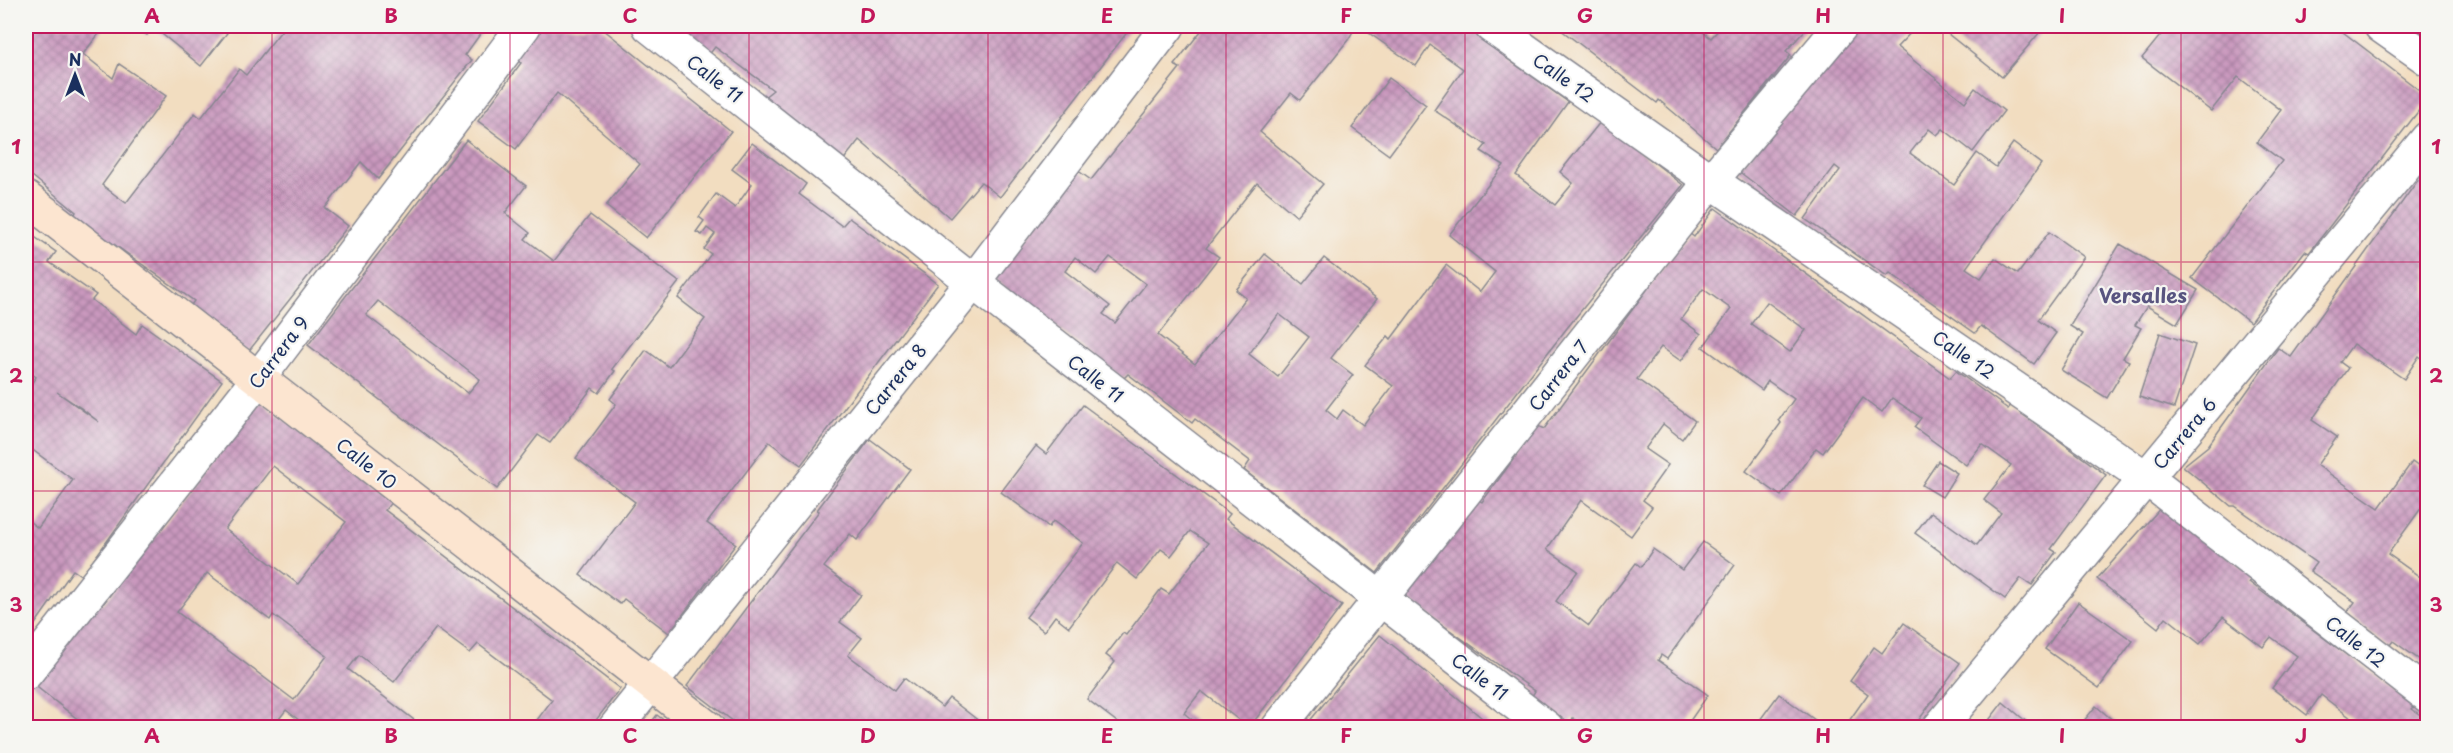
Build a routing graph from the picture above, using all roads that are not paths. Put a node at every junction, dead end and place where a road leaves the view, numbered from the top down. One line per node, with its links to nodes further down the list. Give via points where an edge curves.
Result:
1 (524, 26): 12 (street, Carrera 9)
2 (649, 26): 11 (street, Calle 11)
3 (1168, 26): 11 (street, Carrera 8)
4 (1491, 26): 9 (street, Calle 12)
5 (1841, 26): 9 (street, Carrera 7)
6 (2381, 26): 7 (street)
7 (2427, 59)
8 (2427, 138): 13 (street, Carrera 6)
9 (1711, 181): 13 (street, Calle 12); 14 (street, Carrera 7)
10 (26, 198): 12 (main road, Calle 10)
11 (973, 282): 14 (street, Calle 11); 16 (street, Carrera 8)
12 (258, 379): 15 (street, Carrera 9); 16 (main road, Calle 10)
13 (2146, 478): 17 (street, Calle 12); 22 (street, Carrera 6)
14 (1380, 600): 20 (street, Carrera 7); 21 (street, Calle 11)
15 (26, 673)
16 (651, 683): 18 (street, Carrera 8); 19 (main road, Calle 10)
17 (2427, 696)
18 (615, 728)
19 (708, 728)
20 (1278, 728)
21 (1547, 728)
22 (1939, 728)

